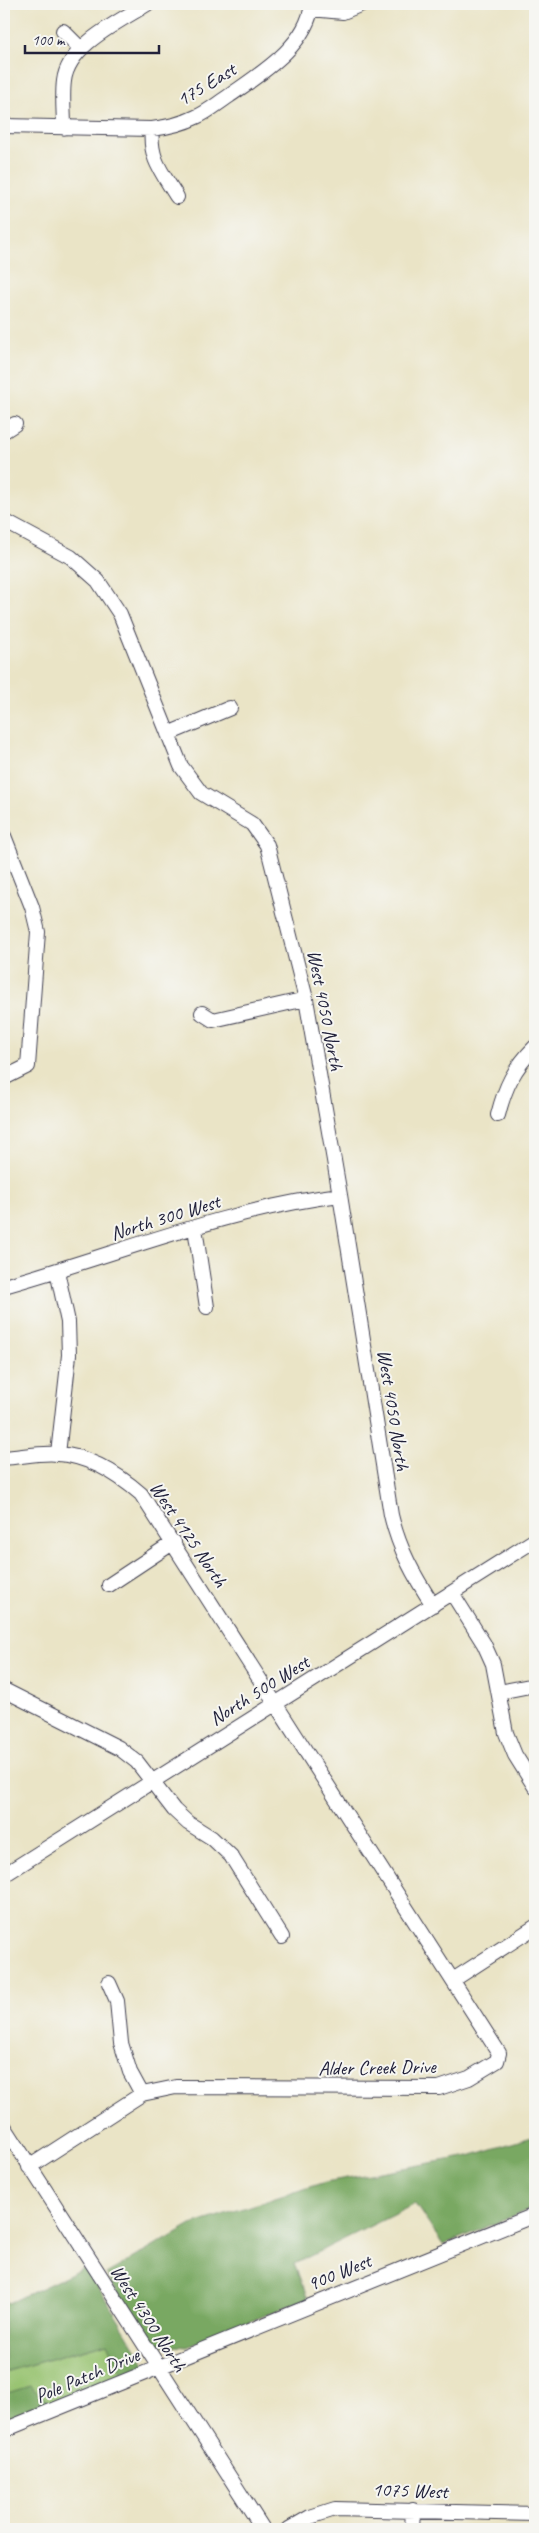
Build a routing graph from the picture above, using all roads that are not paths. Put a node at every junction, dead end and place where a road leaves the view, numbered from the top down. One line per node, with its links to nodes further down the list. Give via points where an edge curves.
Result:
1 (147, 4): 5 (street)
2 (362, 4): 3 (street, 175 East, via 342,12)
3 (311, 6): 8 (street, 175 East, via 294,44 266,71 197,117 173,126)
4 (63, 31): 5 (street)
5 (80, 48): 7 (street, via 69,64 64,80)
6 (4, 126): 7 (street, 175 East)
7 (64, 128): 8 (street, 175 East)
8 (152, 129): 9 (street, via 150,146 153,158)
9 (177, 197)
10 (4, 520): 12 (street, West 4050 North, via 71,557 98,581 120,614)
11 (230, 708): 12 (street)
12 (168, 734): 16 (street, West 4050 North, via 181,766 201,793 252,824 267,845)
13 (4, 836): 14 (street)
14 (17, 869): 15 (street); 19 (street, via 38,932 28,1066)
15 (4, 875)
16 (306, 1000): 17 (street, via 213,1020); 21 (street, West 4050 North)
17 (202, 1013)
18 (535, 1047): 20 (street, via 505,1087)
19 (4, 1078)
20 (498, 1115)
21 (340, 1195): 22 (street, North 300 West, via 297,1200); 32 (street, West 4050 North, via 396,1538 409,1568)
22 (196, 1228): 23 (street, North 300 West); 25 (street)
23 (57, 1271): 24 (street, North 300 West); 26 (street, via 68,1322 69,1355)
24 (4, 1286)
25 (207, 1307)
26 (58, 1454): 27 (street, West 4125 North); 29 (street, West 4125 North, via 84,1460 122,1478 141,1494)
27 (4, 1458)
28 (535, 1540): 31 (street, North 500 West)
29 (174, 1542): 30 (street); 36 (street, West 4125 North)
30 (109, 1585)
31 (452, 1593): 32 (street, North 500 West); 35 (street, via 484,1644 493,1664)
32 (433, 1605): 36 (street, North 500 West)
33 (535, 1685): 35 (street)
34 (4, 1690): 37 (street, via 119,1748)
35 (499, 1692): 38 (street, via 506,1734)
36 (275, 1702): 37 (street, North 500 West); 42 (street, Alder Creek Drive)
37 (152, 1780): 39 (street, North 500 West); 41 (street, via 174,1810 230,1856)
38 (535, 1786)
39 (4, 1875)
40 (535, 1928): 42 (street)
41 (282, 1937)
42 (453, 1980): 44 (street, Alder Creek Drive, via 499,2053 497,2061 455,2084 420,2089 176,2087)
43 (109, 1983): 44 (street, via 117,2001 121,2043 130,2072)
44 (142, 2094): 46 (street, Alder Creek Drive)
45 (4, 2126): 46 (street, West 4300 North)
46 (29, 2167): 48 (street, West 4300 North)
47 (535, 2215): 48 (street, 900 West)
48 (157, 2367): 49 (street, Pole Patch Drive); 52 (street, West 4300 North)
49 (4, 2430)
50 (413, 2510): 51 (street, 1075 West); 53 (street, 1075 West, via 335,2509 310,2517); 54 (street)
51 (535, 2514)
52 (263, 2529)
53 (289, 2529)
54 (412, 2529)

